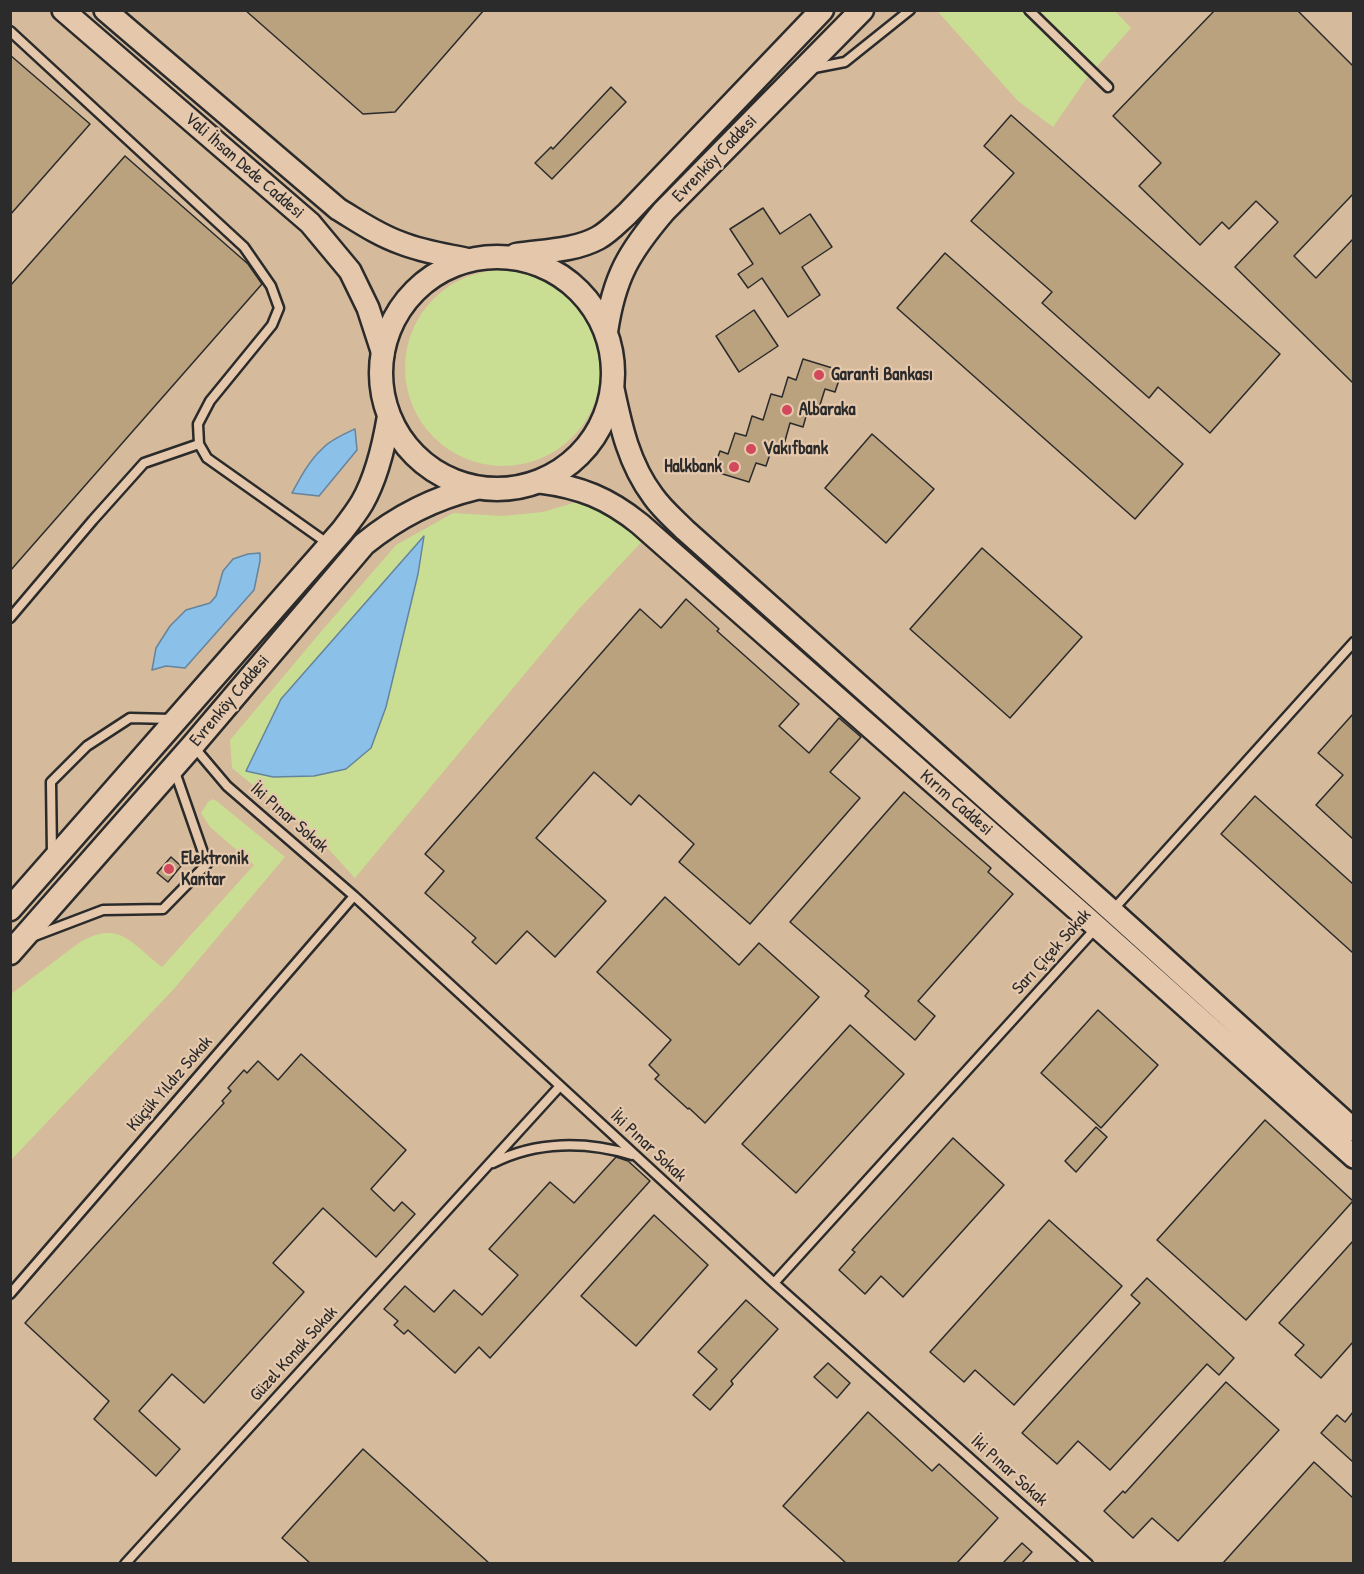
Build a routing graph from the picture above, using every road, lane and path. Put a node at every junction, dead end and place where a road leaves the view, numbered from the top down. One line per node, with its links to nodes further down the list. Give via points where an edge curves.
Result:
1 (63, 10): 13 (street, Vali İhsan Dede Caddesi, via 310,223 350,271 368,308)
2 (105, 10): 11 (street, Vali İhsan Dede Caddesi, via 338,208 402,244)
3 (822, 10): 10 (main road, Evrenköy Caddesi, via 607,232 574,246)
4 (862, 10): 8 (main road, Evrenköy Caddesi)
5 (910, 10): 8 (lane, via 845,62)
6 (1029, 10): 9 (lane)
7 (10, 31): 16 (lane, via 244,247 271,286 279,308 272,325 210,401 198,424)
8 (802, 71): 12 (main road, Evrenköy Caddesi, via 664,211 638,243 616,285)
9 (1108, 87)
10 (503, 257): 11 (main road); 12 (main road, via 536,263 566,279 590,303)
11 (470, 260): 13 (main road, via 439,273 412,294 393,321)
12 (606, 332): 14 (main road, via 612,360)
13 (383, 354): 15 (main road, via 382,385)
14 (612, 389): 17 (main road, via 594,438 570,464); 28 (street, Kırım Caddesi, via 636,468 667,512)
15 (389, 416): 18 (main road, via 404,442 424,463 448,479); 19 (main road, Evrenköy Caddesi, via 370,486)
16 (199, 444): 19 (lane, via 207,458); 20 (lane, via 144,463)
17 (540, 482): 18 (main road, via 509,489); 29 (street, Kırım Caddesi, via 592,494 633,518)
18 (476, 488): 23 (main road, Evrenköy Caddesi, via 421,507 364,544)
19 (330, 545): 22 (main road, Evrenköy Caddesi)
20 (10, 618)
21 (1353, 642): 28 (lane, Sarı Çiçek Sokak)
22 (177, 719): 25 (main road, Evrenköy Caddesi); 25 (lane, via 130,718 87,746 51,782)
23 (193, 746): 24 (main road, Evrenköy Caddesi); 26 (lane, İki Pınar Sokak, via 227,786)
24 (173, 768): 30 (main road, Evrenköy Caddesi); 30 (lane, via 207,864 163,909 103,910)
25 (52, 861): 27 (main road, Evrenköy Caddesi)
26 (354, 896): 31 (lane, İki Pınar Sokak); 37 (lane, Küçük Yıldız Sokak)
27 (10, 909)
28 (1112, 911): 29 (lane, Sarı Çiçek Sokak); 32 (street, Kırım Caddesi)
29 (1097, 927): 34 (street, Kırım Caddesi); 36 (lane, Sarı Çiçek Sokak)
30 (16, 947)
31 (560, 1086): 33 (lane, İki Pınar Sokak); 35 (lane, Güzel Konak Sokak)
32 (1353, 1130)
33 (635, 1156): 35 (lane, Güzel Konak Sokak, via 596,1146 542,1147 515,1153); 36 (lane, İki Pınar Sokak)
34 (1353, 1157)
35 (487, 1166): 38 (lane, Güzel Konak Sokak)
36 (774, 1283): 39 (lane, İki Pınar Sokak)
37 (10, 1294)
38 (125, 1563)
39 (1088, 1563)

